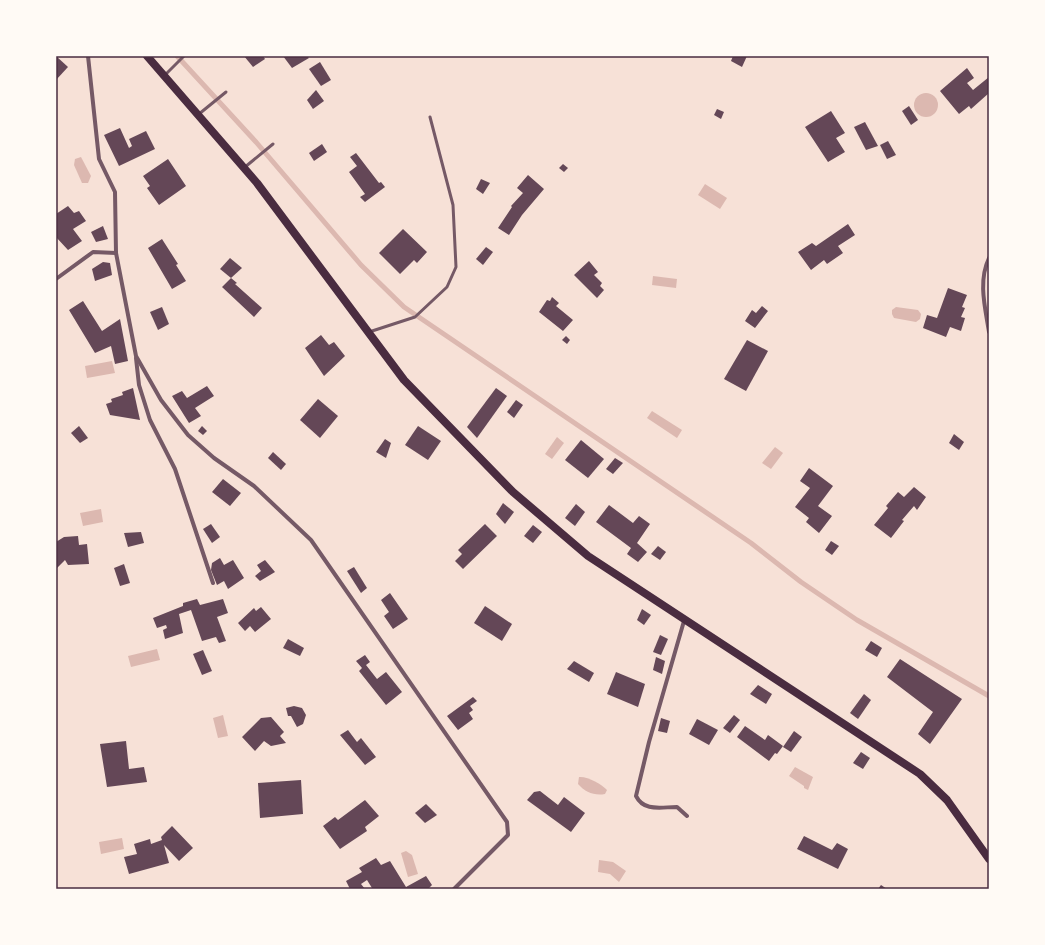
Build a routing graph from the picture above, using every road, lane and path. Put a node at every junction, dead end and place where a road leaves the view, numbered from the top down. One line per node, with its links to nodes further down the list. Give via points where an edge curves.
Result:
1 (88, 56): 10 (street, via 99,159 115,192)
2 (147, 56): 4 (main road)
3 (184, 56): 4 (lane)
4 (165, 76): 6 (main road)
5 (226, 92): 6 (lane)
6 (198, 115): 9 (main road)
7 (430, 117): 13 (lane, via 453,204 456,267 447,287 415,317)
8 (273, 144): 9 (lane)
9 (243, 168): 13 (main road, via 257,183)
10 (116, 253): 12 (street, via 93,252); 15 (street)
11 (989, 258): 14 (street, via 983,284)
12 (56, 279)
13 (368, 332): 17 (main road, via 404,380 513,492 588,556)
14 (989, 332)
15 (136, 356): 16 (street, via 139,384 150,420 175,470); 20 (street, via 161,400 188,435 214,458 254,486 310,540 507,822 508,835)
16 (212, 583)
17 (684, 621): 18 (street, via 636,796 639,803 647,807 677,807); 19 (main road, via 920,774 947,800)
18 (687, 816)
19 (989, 858)
20 (454, 889)

